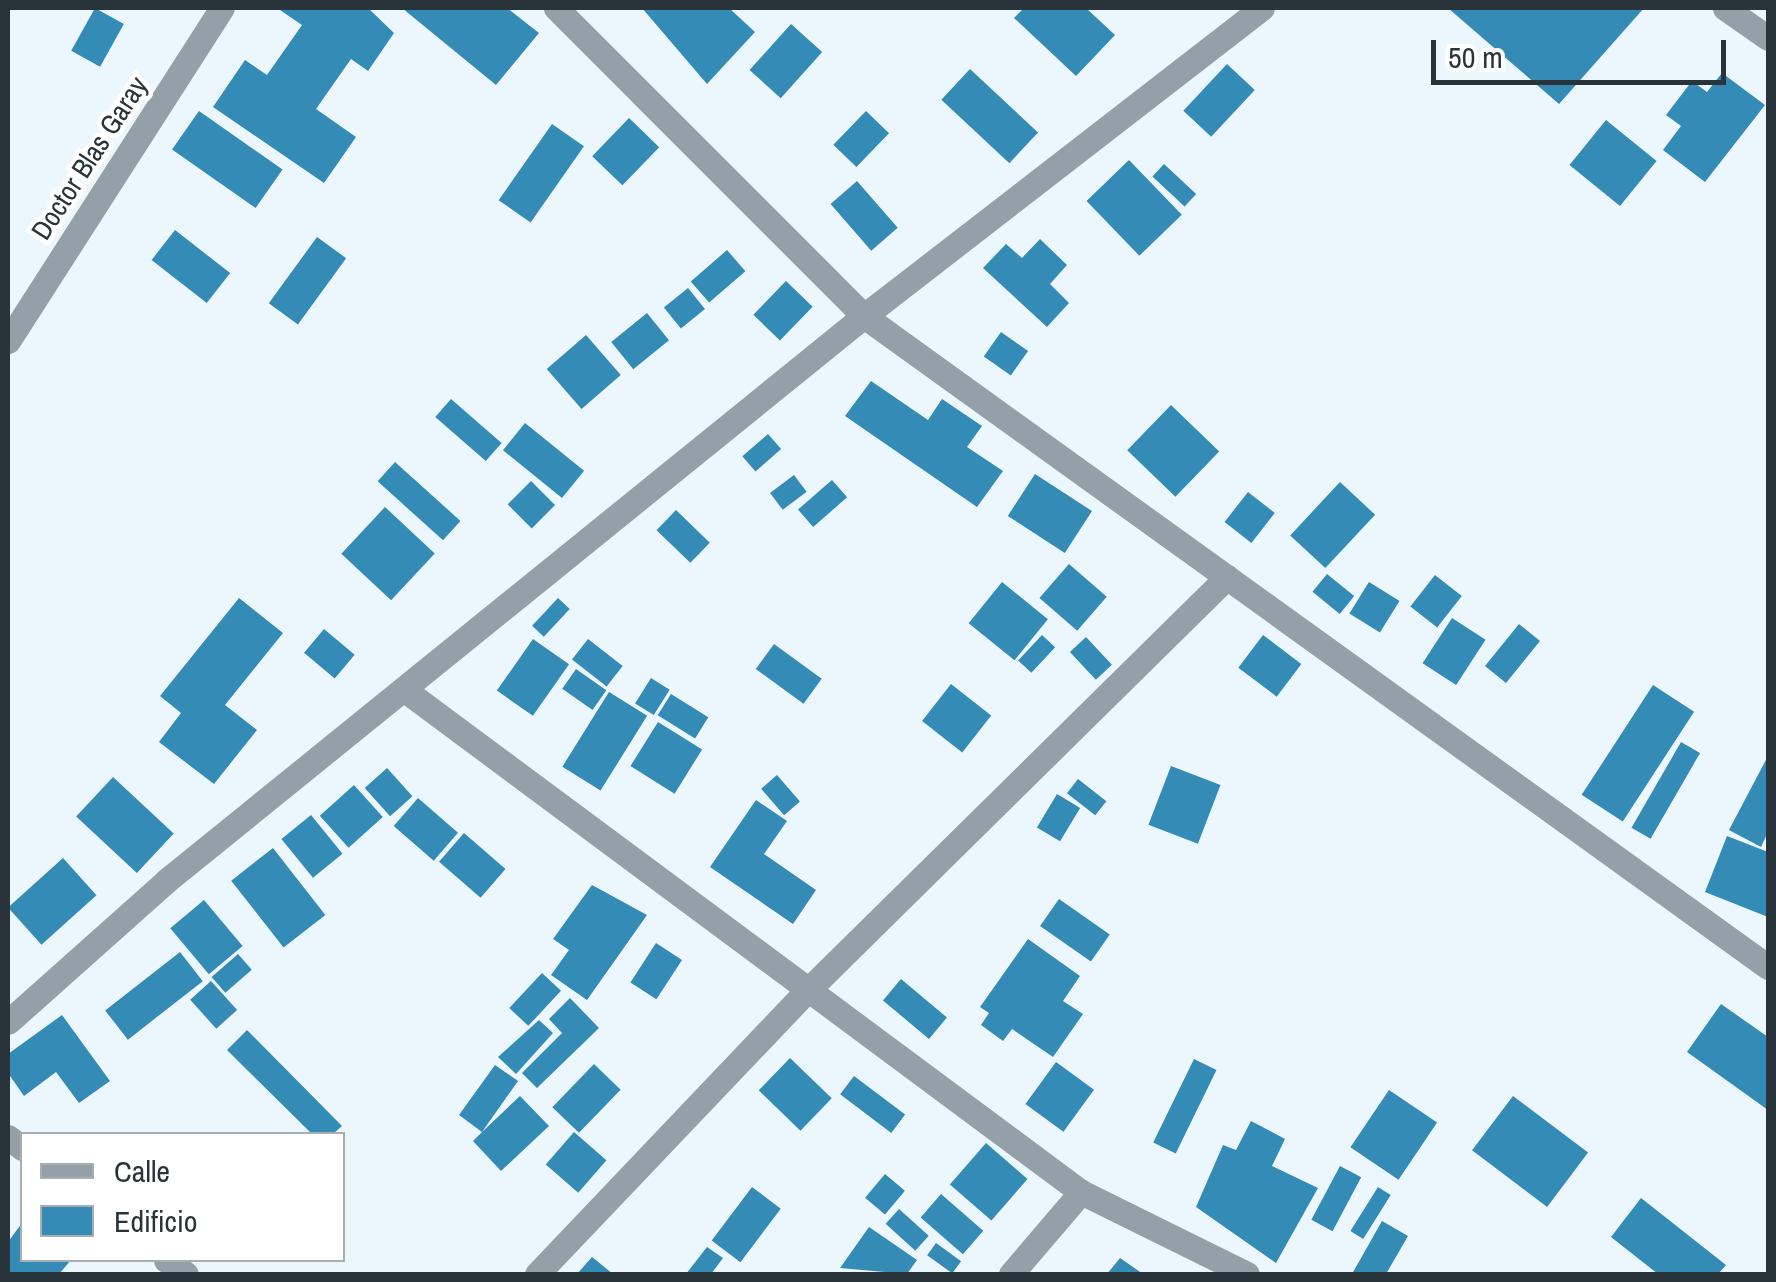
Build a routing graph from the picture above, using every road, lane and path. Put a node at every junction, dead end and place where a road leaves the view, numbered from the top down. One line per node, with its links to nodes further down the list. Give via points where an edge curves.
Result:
1 (222, 8): 7 (street, Doctor Blas Garay)
2 (556, 8): 6 (street)
3 (1262, 8): 6 (street)
4 (1725, 8): 5 (street)
5 (1768, 38)
6 (864, 316): 8 (street); 9 (street)
7 (8, 341)
8 (1227, 577): 10 (street); 11 (street)
9 (406, 691): 11 (street); 12 (street, via 166,880)
10 (1768, 966)
11 (806, 992): 13 (street); 14 (street)
12 (8, 1022)
13 (1081, 1192): 15 (street); 16 (street)
14 (538, 1274)
15 (1011, 1274)
16 (1246, 1274)

